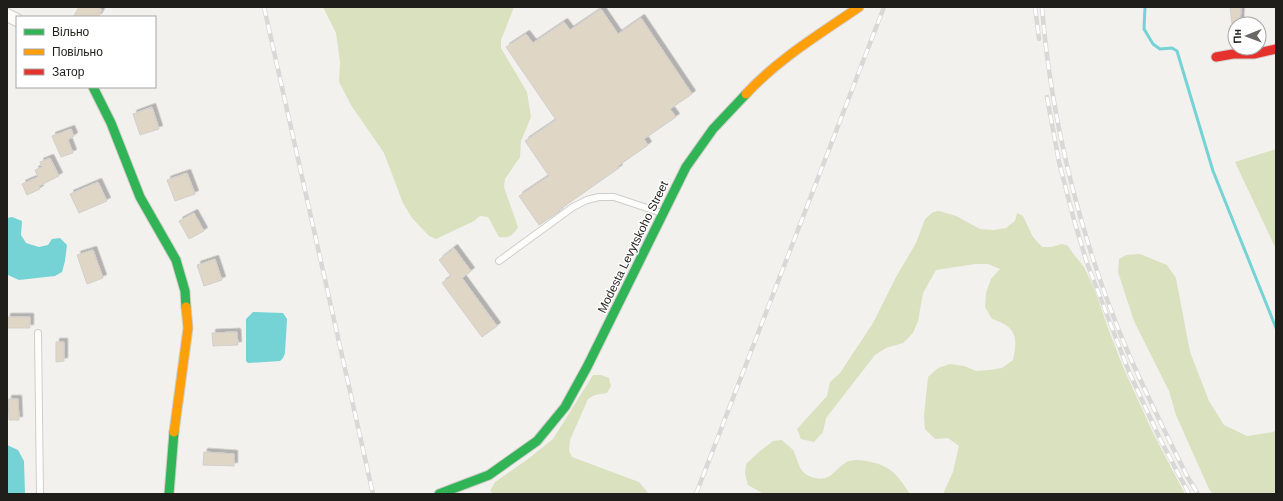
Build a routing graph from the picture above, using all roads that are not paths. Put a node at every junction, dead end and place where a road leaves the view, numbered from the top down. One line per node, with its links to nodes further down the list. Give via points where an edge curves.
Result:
1 (857, 7): 7 (street, Modesta Levytskoho Street, via 790,55 755,84 713,129 686,167)
2 (7, 15): 3 (street)
3 (16, 20)
4 (1276, 49): 5 (street, via 1254,54)
5 (1216, 56)
6 (94, 88): 11 (street, via 111,123 140,197 176,260 185,292 188,328 172,446)
7 (662, 213): 8 (lane, via 614,197 587,200 573,207); 12 (street, Modesta Levytskoho Street, via 565,407 537,441 513,459 489,475)
8 (499, 261)
9 (38, 333): 10 (lane)
10 (40, 494)
11 (169, 494)
12 (439, 494)

